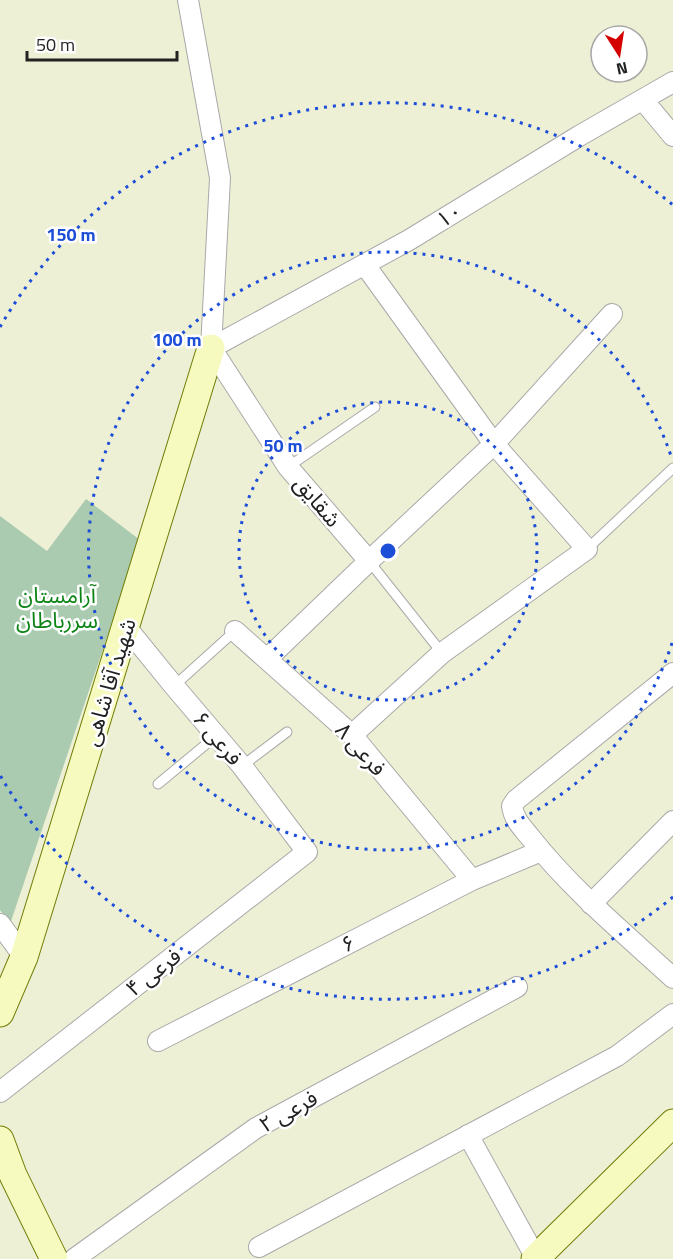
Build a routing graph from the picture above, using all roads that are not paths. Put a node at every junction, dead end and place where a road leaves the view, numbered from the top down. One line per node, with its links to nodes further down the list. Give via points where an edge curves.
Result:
1 (188, 0): 7 (street, via 220,178)
2 (673, 82): 3 (street, ۱۰)
3 (643, 100): 4 (street); 5 (street, ۱۰)
4 (673, 136)
5 (365, 265): 7 (street, ۱۰); 9 (street)
6 (612, 314): 9 (street)
7 (211, 348): 10 (street, شقایق); 14 (street, شهید آقا شاهی)
8 (375, 407): 10 (lane)
9 (494, 444): 12 (street); 13 (street)
10 (288, 467): 13 (street, شقایق)
11 (673, 468): 12 (lane)
12 (587, 549): 16 (street)
13 (369, 561): 16 (lane); 17 (street)
14 (126, 627): 19 (street, فرعی ۶); 31 (street, شهید آقا شاهی)
15 (236, 631): 17 (street, فرعی ۸); 19 (lane)
16 (442, 653): 21 (street)
17 (267, 659): 21 (street, فرعی ۸)
18 (673, 673): 26 (street, via 516,800 513,816)
19 (174, 686): 22 (street, فرعی ۶)
20 (288, 732): 23 (lane)
21 (352, 735): 28 (street, فرعی ۸)
22 (216, 736): 23 (street, فرعی ۶); 24 (lane)
23 (242, 766): 27 (street, فرعی ۶)
24 (158, 784)
25 (673, 822): 29 (street)
26 (541, 851): 28 (street, ۶); 29 (street)
27 (306, 852): 37 (street, فرعی ۴)
28 (472, 880): 36 (street, ۶)
29 (591, 904): 32 (street)
30 (0, 924): 31 (street)
31 (24, 957): 34 (street, شهید آقا شاهی)
32 (673, 978)
33 (517, 987): 44 (street, فرعی ۲, via 256,1128)
34 (0, 1013)
35 (673, 1014): 39 (street, via 617,1056)
36 (158, 1041)
37 (0, 1092)
38 (673, 1123): 42 (street)
39 (468, 1135): 41 (street); 42 (street)
40 (0, 1140): 43 (street)
41 (259, 1247)
42 (535, 1258)
43 (54, 1259)
44 (74, 1259)

